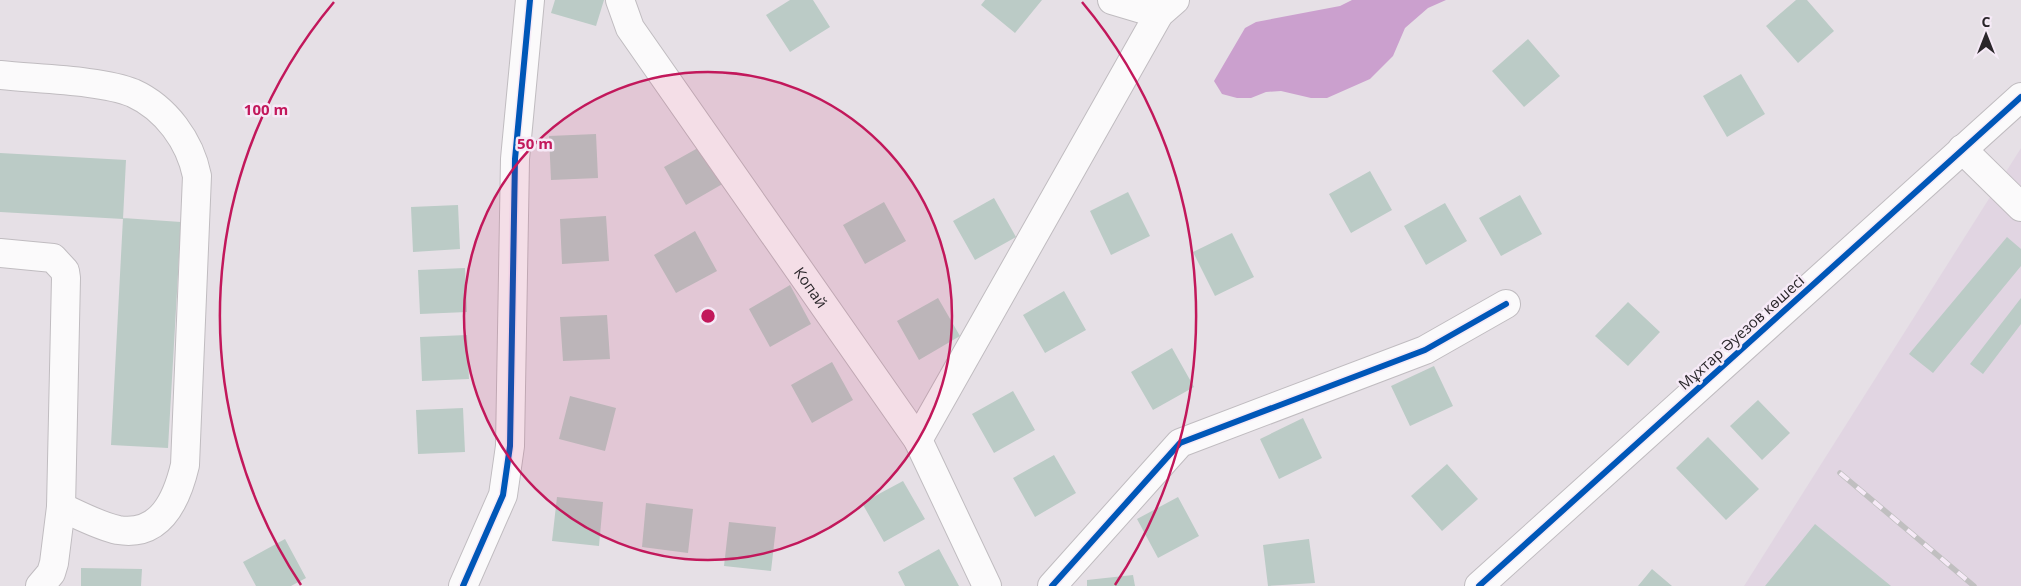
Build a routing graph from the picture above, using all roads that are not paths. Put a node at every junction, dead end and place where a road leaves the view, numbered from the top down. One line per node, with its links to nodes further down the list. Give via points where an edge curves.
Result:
1 (530, 0): 14 (street, via 515,159 510,446 503,495)
2 (620, 0): 11 (street, Копай, via 630,28)
3 (1112, 0): 4 (street)
4 (1167, 7): 11 (street)
5 (0, 76): 12 (street, via 111,86 134,94 154,106 178,131 189,147 197,176 185,466 178,492 160,519 132,530 118,530)
6 (2021, 97): 7 (street, Мұхтар Әуезов көшесі)
7 (1962, 150): 8 (street); 17 (street, Мұхтар Әуезов көшесі)
8 (2021, 207)
9 (0, 254): 12 (street, via 53,258 65,270)
10 (1506, 304): 16 (street, via 1426,350 1180,443)
11 (918, 440): 15 (street, Копай)
12 (61, 507): 13 (street, via 54,563 51,573)
13 (40, 586)
14 (463, 586)
15 (986, 586)
16 (1052, 586)
17 (1479, 586)

